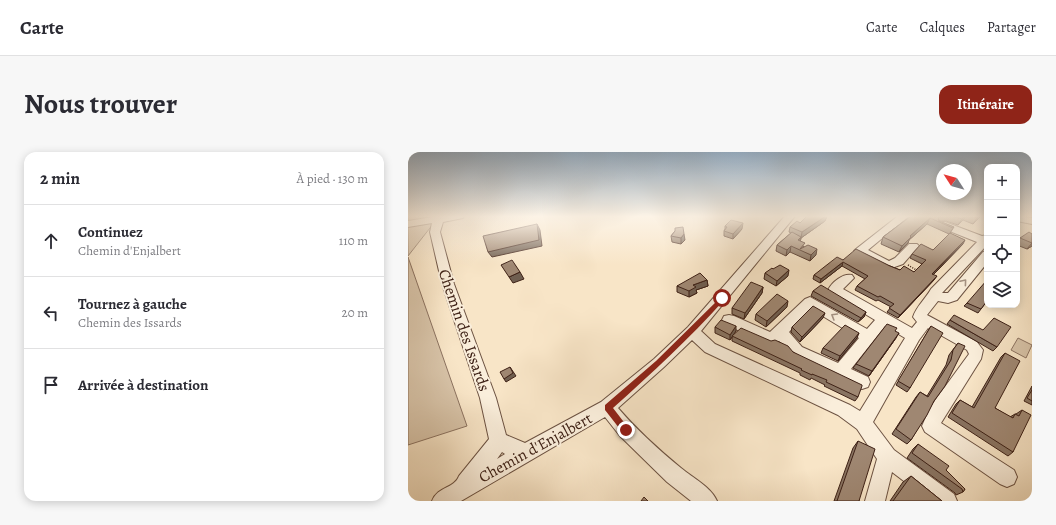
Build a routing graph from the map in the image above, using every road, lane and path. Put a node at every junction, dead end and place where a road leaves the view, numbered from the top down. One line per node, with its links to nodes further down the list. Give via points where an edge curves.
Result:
1 (435, 232): 24 (street, Chemin des Issards, via 448,284 488,398)
2 (776, 232): 16 (street, Chemin d'Enjalbert)
3 (884, 232): 9 (street, via 860,251 889,265)
4 (963, 232): 5 (street)
5 (984, 240)
6 (984, 243): 12 (street)
7 (913, 246): 9 (street)
8 (984, 259): 12 (street, one-way to 8, via 948,298 952,296)
9 (899, 261): 10 (path)
10 (923, 273)
11 (848, 278): 13 (street, via 834,290)
12 (939, 289): 15 (street, via 921,313 920,317)
13 (884, 318): 18 (street); 19 (street)
14 (728, 320): 17 (street, via 771,339)
15 (926, 321): 19 (street); 27 (street, via 976,350 976,355 937,412 931,426)
16 (693, 331): 22 (street, Chemin d'Enjalbert); 23 (street, via 710,348 844,410)
17 (780, 332): 18 (street, one-way to 17, via 810,302); 20 (street, via 797,351)
18 (867, 336): 20 (street)
19 (914, 336): 23 (street)
20 (840, 371): 21 (street)
21 (862, 382)
22 (607, 407): 25 (street, Chemin d'Enjalbert); 30 (street, via 626,430 674,475)
23 (863, 423): 26 (street)
24 (499, 441): 25 (street); 28 (street)
25 (526, 452): 28 (street, Chemin d'Enjalbert)
26 (887, 457): 31 (street); 32 (street)
27 (1007, 477)
28 (460, 489): 29 (street, Chemin d'Enjalbert)
29 (442, 501)
30 (707, 501)
31 (875, 501)
32 (947, 501)

